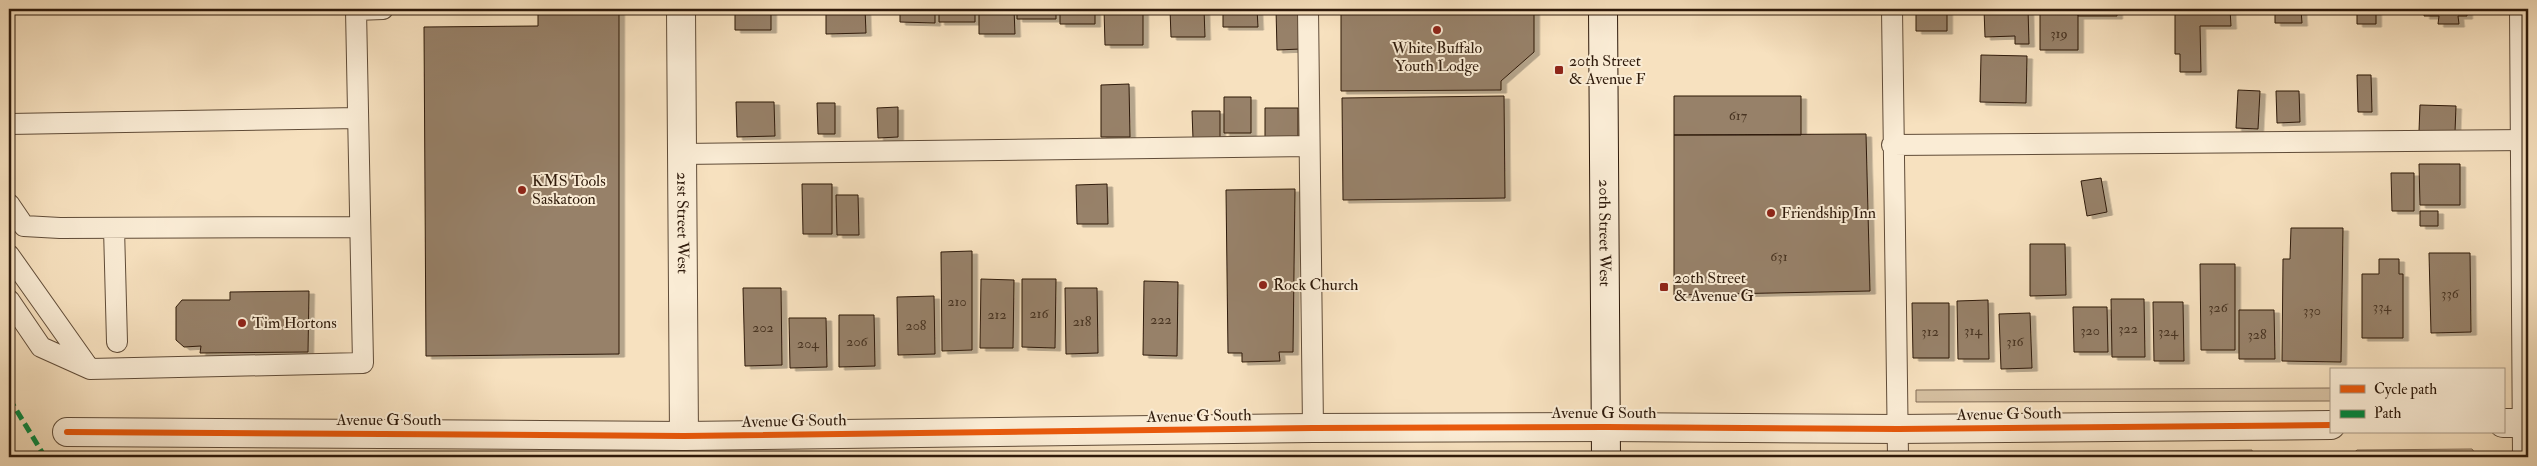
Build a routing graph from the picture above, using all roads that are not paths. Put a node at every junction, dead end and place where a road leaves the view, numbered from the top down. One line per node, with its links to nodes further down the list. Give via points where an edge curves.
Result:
1 (384, 9): 7 (lane, via 356,10)
2 (681, 9): 12 (street, 21st Street West)
3 (1308, 9): 11 (lane)
4 (1603, 9): 22 (street, 20th Street West)
5 (1892, 9): 10 (lane)
6 (2524, 9): 9 (street)
7 (358, 118): 8 (lane); 14 (lane)
8 (9, 124)
9 (2527, 140): 10 (lane); 20 (street)
10 (1892, 145): 24 (lane)
11 (1309, 146): 12 (lane); 23 (lane)
12 (682, 154): 26 (street, 21st Street West)
13 (9, 204): 15 (lane, via 24,226)
14 (360, 227): 15 (lane); 19 (lane, via 362,363)
15 (114, 228): 18 (lane)
16 (9, 255): 19 (lane)
17 (9, 300): 19 (lane, via 41,347)
18 (117, 342)
19 (90, 369)
20 (2520, 423): 29 (street)
21 (2330, 425): 24 (street, Avenue G South)
22 (1606, 427): 23 (street, Avenue G South); 24 (street, Avenue G South); 27 (street, 20th Street West)
23 (1313, 428): 26 (street, Avenue G South)
24 (1898, 429): 28 (lane)
25 (67, 432): 26 (street, Avenue G South)
26 (684, 436)
27 (1606, 457)
28 (1898, 457)
29 (2527, 457)

